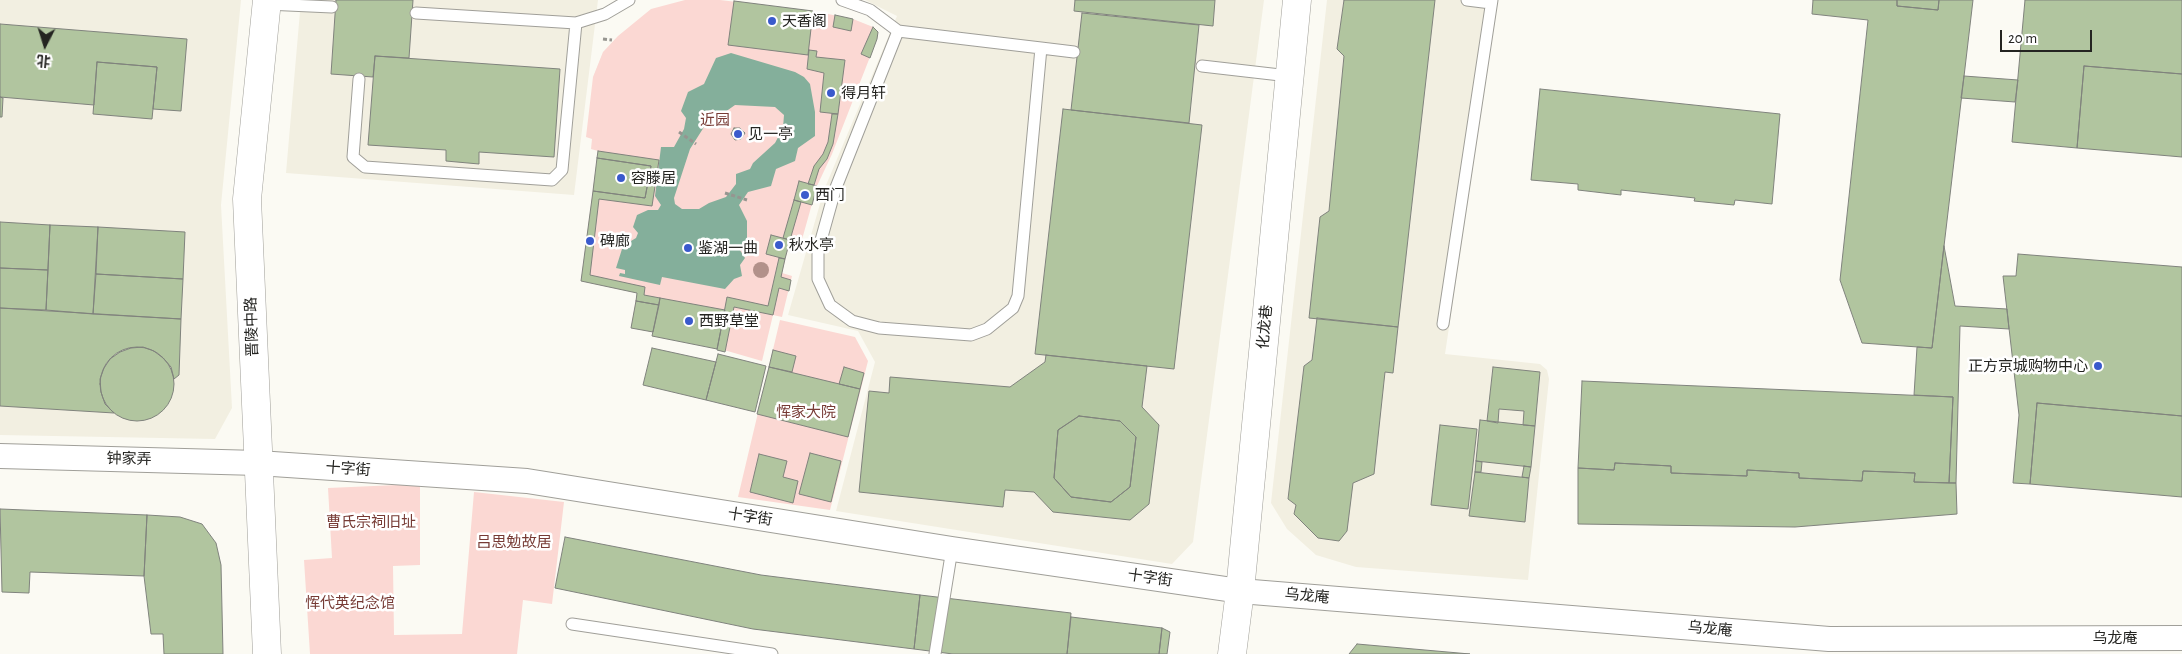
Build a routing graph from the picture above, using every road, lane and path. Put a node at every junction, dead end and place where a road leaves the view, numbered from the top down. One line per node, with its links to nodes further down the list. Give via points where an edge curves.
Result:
1 (628, 0): 9 (lane, via 604,14)
2 (842, 0): 10 (lane, via 870,10)
3 (1297, 0): 14 (street, 化龙巷)
4 (1467, 0): 5 (lane)
5 (1492, 1): 20 (lane)
6 (267, 2): 7 (lane); 22 (street, 晋陵中路, via 247,199)
7 (332, 8)
8 (416, 13): 9 (lane)
9 (576, 23): 15 (lane, via 562,170 552,180 365,167 353,157)
10 (898, 31): 11 (lane); 11 (lane, via 835,190 818,251 818,279 830,305 852,321 879,328 971,334 987,329 1013,308 1018,296)
11 (1041, 48): 12 (lane)
12 (1074, 52)
13 (1202, 66): 14 (lane)
14 (1289, 76): 24 (street, 化龙巷)
15 (359, 79)
16 (679, 132): 17 (path)
17 (696, 144)
18 (725, 193): 19 (path)
19 (747, 200)
20 (1443, 324)
21 (0, 456): 22 (street, 钟家弄)
22 (258, 463): 23 (street, 十字街, via 527,481); 28 (street, 晋陵中路)
23 (952, 549): 24 (street, 十字街); 30 (lane)
24 (1240, 591): 27 (street, 乌龙庵); 31 (street, 化龙巷)
25 (572, 624): 29 (lane)
26 (2182, 638): 27 (street, 乌龙庵)
27 (1827, 646)
28 (267, 654)
29 (772, 654)
30 (934, 654)
31 (1232, 654)

